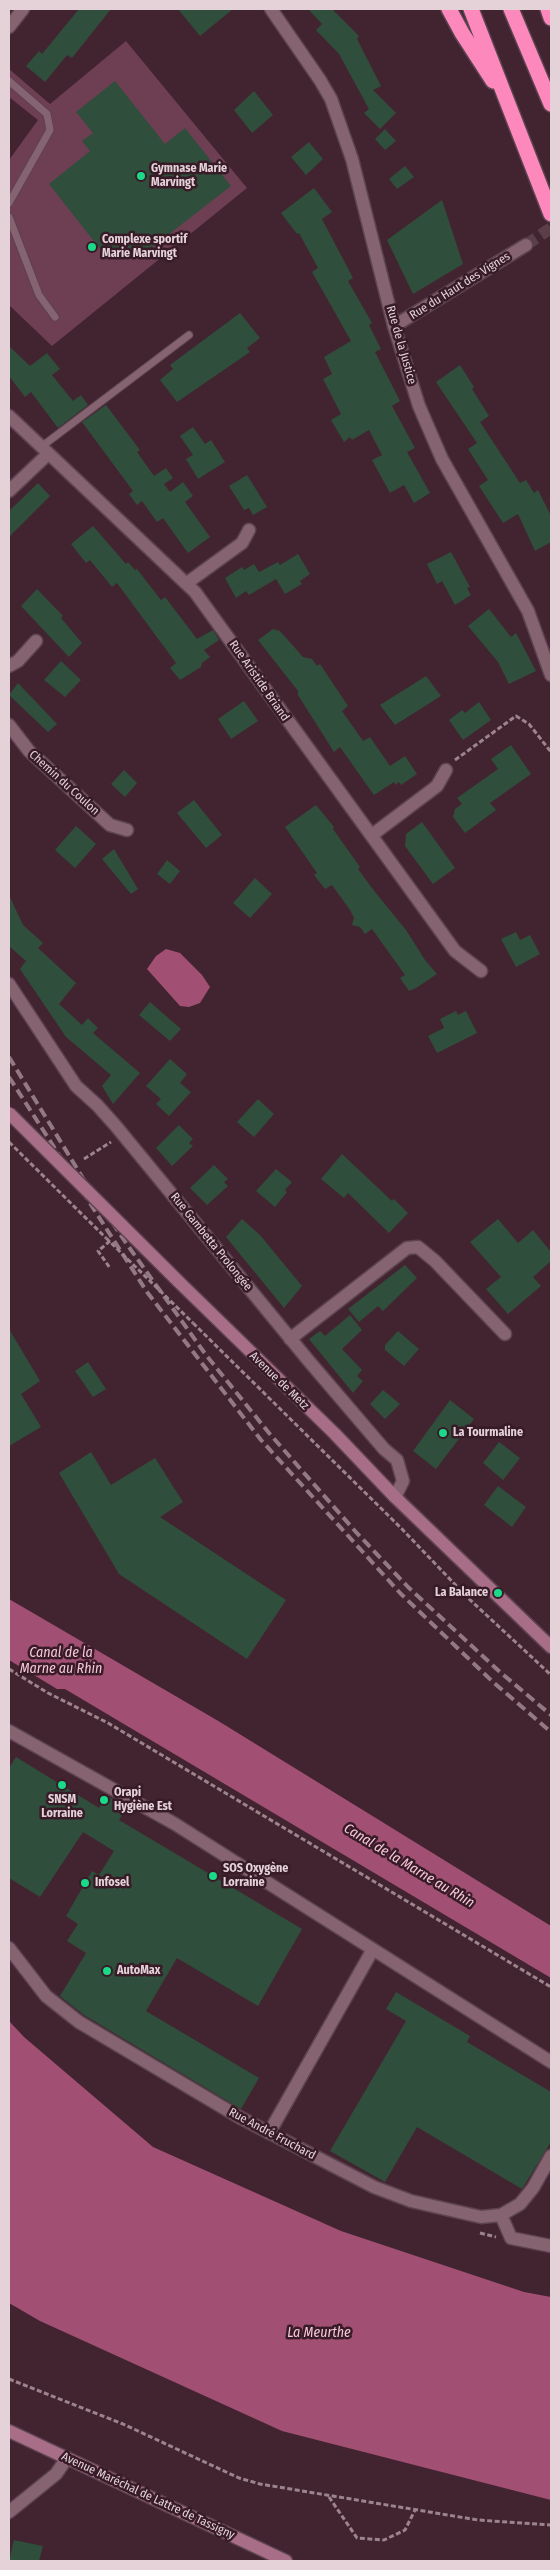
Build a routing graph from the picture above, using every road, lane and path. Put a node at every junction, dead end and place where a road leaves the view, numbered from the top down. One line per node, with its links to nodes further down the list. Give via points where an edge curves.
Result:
1 (23, 9): 8 (street)
2 (271, 9): 17 (street, Rue de la Justice, via 320,80 342,128)
3 (449, 9): 11 (highway)
4 (471, 9): 11 (highway)
5 (511, 9): 10 (highway)
6 (548, 9): 7 (highway)
7 (551, 18)
8 (9, 26)
9 (9, 81): 12 (lane, via 47,114 50,130)
10 (551, 104)
11 (513, 112): 13 (highway)
12 (9, 203)
13 (551, 214)
14 (9, 218): 16 (lane, via 39,295)
15 (526, 245): 17 (street, Rue du Haut des Vignes)
16 (55, 317)
17 (394, 326): 26 (street, Rue de la Justice, via 431,434 528,611)
18 (188, 335): 20 (lane)
19 (9, 416): 20 (street, Rue Aristide Briand)
20 (45, 451): 21 (street); 23 (street, Rue Aristide Briand)
21 (9, 491)
22 (249, 530): 23 (street, via 242,543)
23 (187, 583): 31 (street, Rue Aristide Briand)
24 (36, 640): 25 (street, via 18,661)
25 (9, 666)
26 (551, 675)
27 (9, 725): 30 (street, Chemin du Coulon, via 29,751 110,825)
28 (551, 752): 29 (path, via 529,724 516,716 457,758)
29 (446, 770): 31 (street, via 437,786)
30 (127, 830)
31 (372, 835): 32 (street, Rue Aristide Briand, via 455,951)
32 (481, 970)
33 (9, 984): 41 (street, Rue Gambetta Prolongée, via 76,1086 115,1125)
34 (9, 1113): 42 (main road, Avenue de Metz, bridge)
35 (9, 1142): 38 (path)
36 (112, 1142): 37 (path)
37 (84, 1159)
38 (108, 1240): 39 (path, via 98,1251); 45 (path, bridge, via 402,1529 467,1598)
39 (110, 1268)
40 (505, 1334): 41 (street, via 436,1261 418,1247 407,1248)
41 (290, 1339): 42 (street, Rue Gambetta Prolongée, via 397,1460 403,1481)
42 (395, 1497): 43 (main road, Avenue de Metz)
43 (551, 1647)
44 (9, 1668): 49 (path, via 48,1693 108,1723)
45 (551, 1675)
46 (9, 1731): 48 (street, via 175,1824)
47 (9, 1948): 51 (street, Rue André Fruchard, via 54,2005)
48 (372, 1950): 50 (street); 51 (street)
49 (551, 1987)
50 (551, 2062)
51 (269, 2133): 53 (street, Rue André Fruchard, via 374,2187 411,2201 481,2217)
52 (551, 2156): 53 (street, via 520,2204)
53 (501, 2215): 54 (street, via 511,2238)
54 (551, 2246)
55 (9, 2379): 58 (path, via 123,2424 239,2478)
56 (9, 2430): 57 (main road, Avenue Maréchal de Lattre de Tassigny)
57 (67, 2458): 60 (street, via 56,2474); 62 (main road, Avenue Maréchal de Lattre de Tassigny)
58 (328, 2497): 59 (path); 59 (path, via 357,2538 384,2540 405,2530)
59 (415, 2510): 61 (path, via 494,2522)
60 (9, 2512)
61 (551, 2525)
62 (286, 2561)

